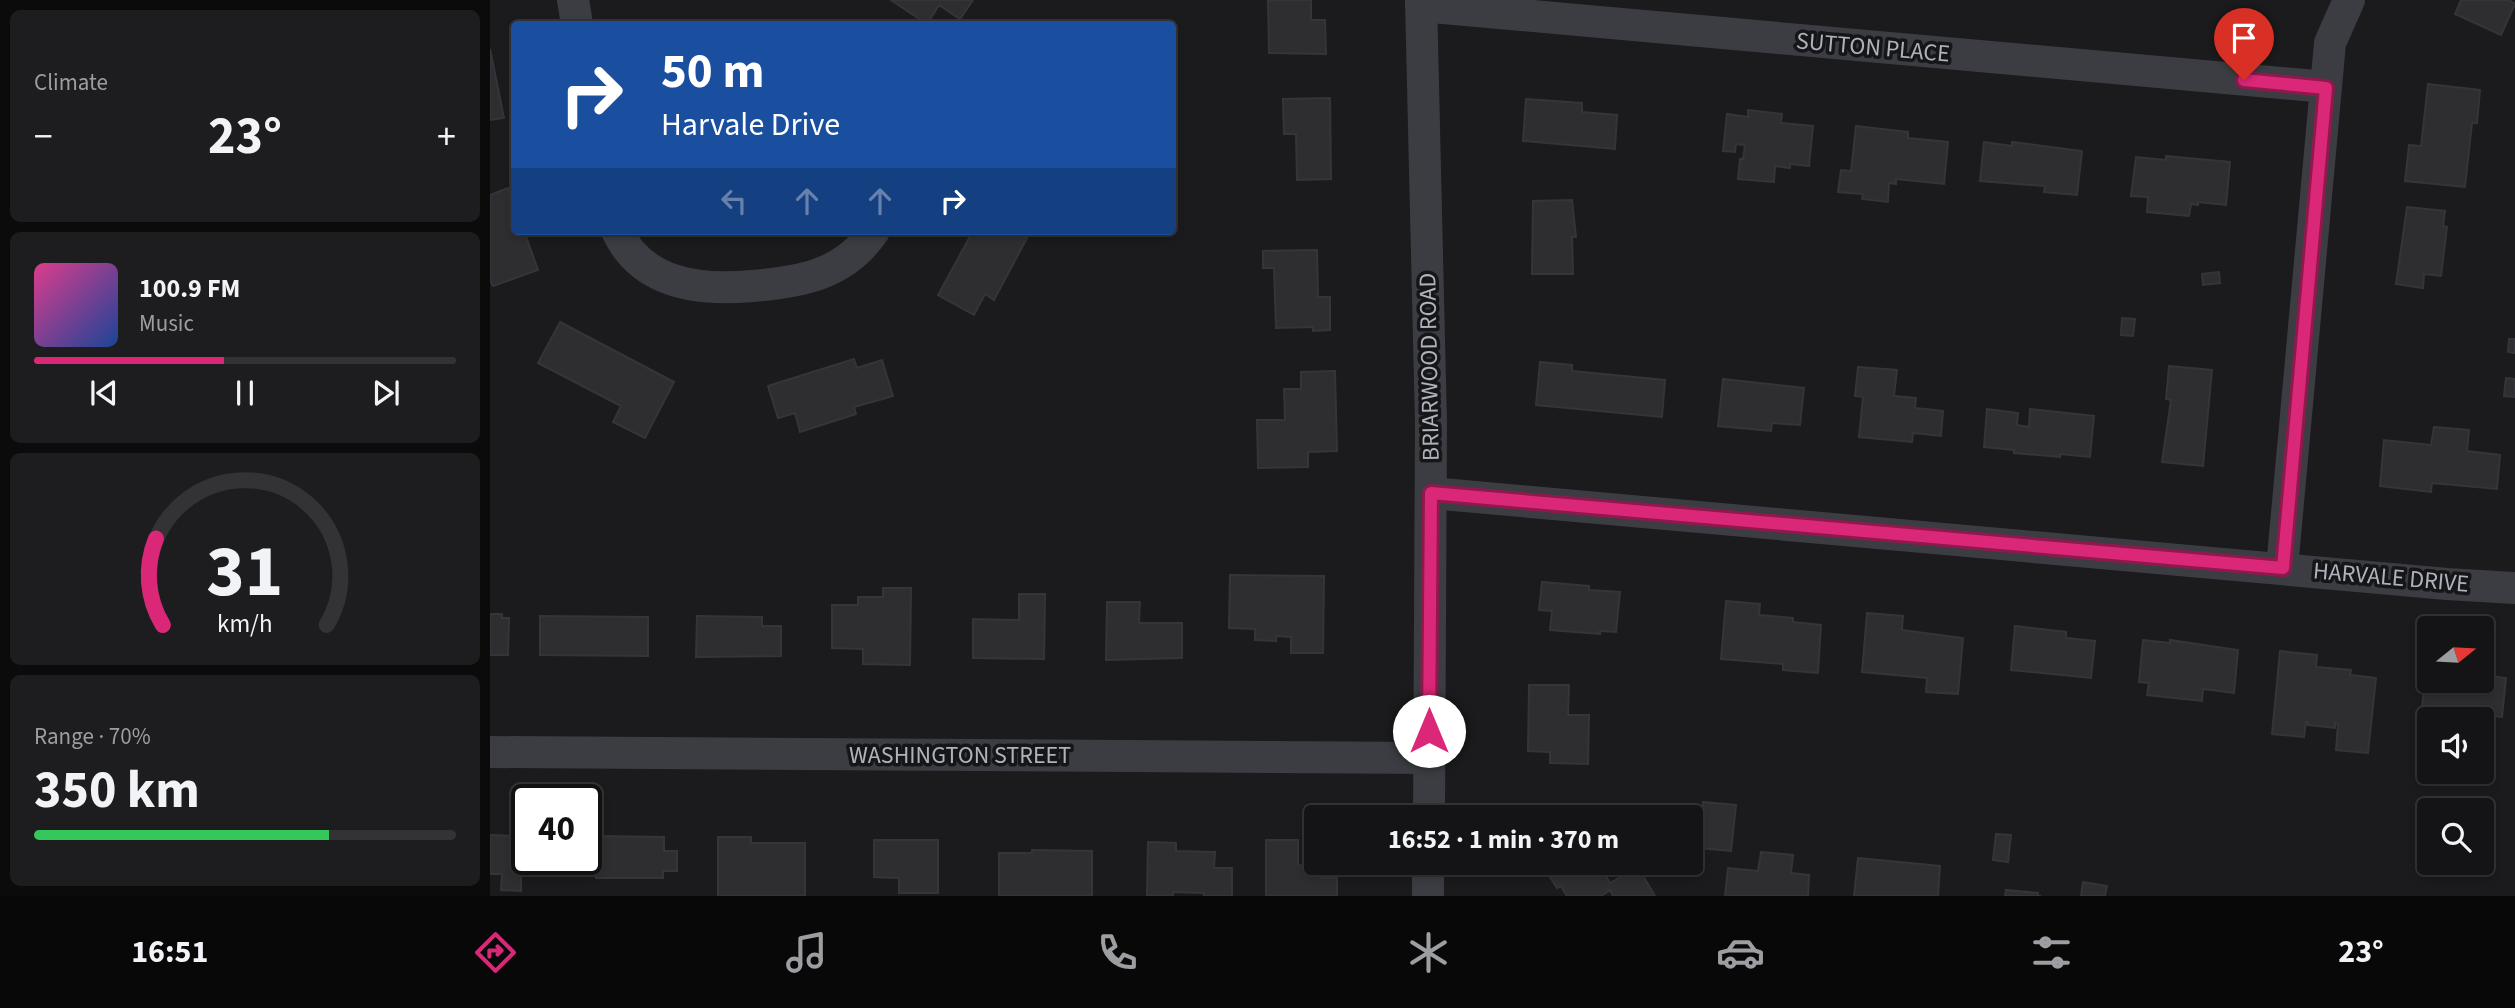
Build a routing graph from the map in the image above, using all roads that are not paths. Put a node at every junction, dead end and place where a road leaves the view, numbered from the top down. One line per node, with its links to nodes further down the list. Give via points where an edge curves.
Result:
1 (573, 0): 4 (street)
2 (2349, 0): 5 (street, via 2330,43)
3 (1421, 3): 5 (street, SUTTON PLACE); 8 (street, BRIARWOOD ROAD)
4 (576, 21)
5 (2326, 88): 9 (street)
6 (619, 235): 7 (street, via 639,262 656,274 681,284 721,289 793,283 825,273 865,245)
7 (871, 235)
8 (1431, 493): 9 (street, HARVALE DRIVE); 12 (street, BRIARWOOD ROAD)
9 (2283, 568): 10 (street, HARVALE DRIVE)
10 (2515, 588)
11 (490, 752): 12 (street, WASHINGTON STREET)
12 (1429, 758): 13 (street, BRIARWOOD ROAD)
13 (1429, 805)
14 (1428, 875): 15 (street)
15 (1428, 896)

